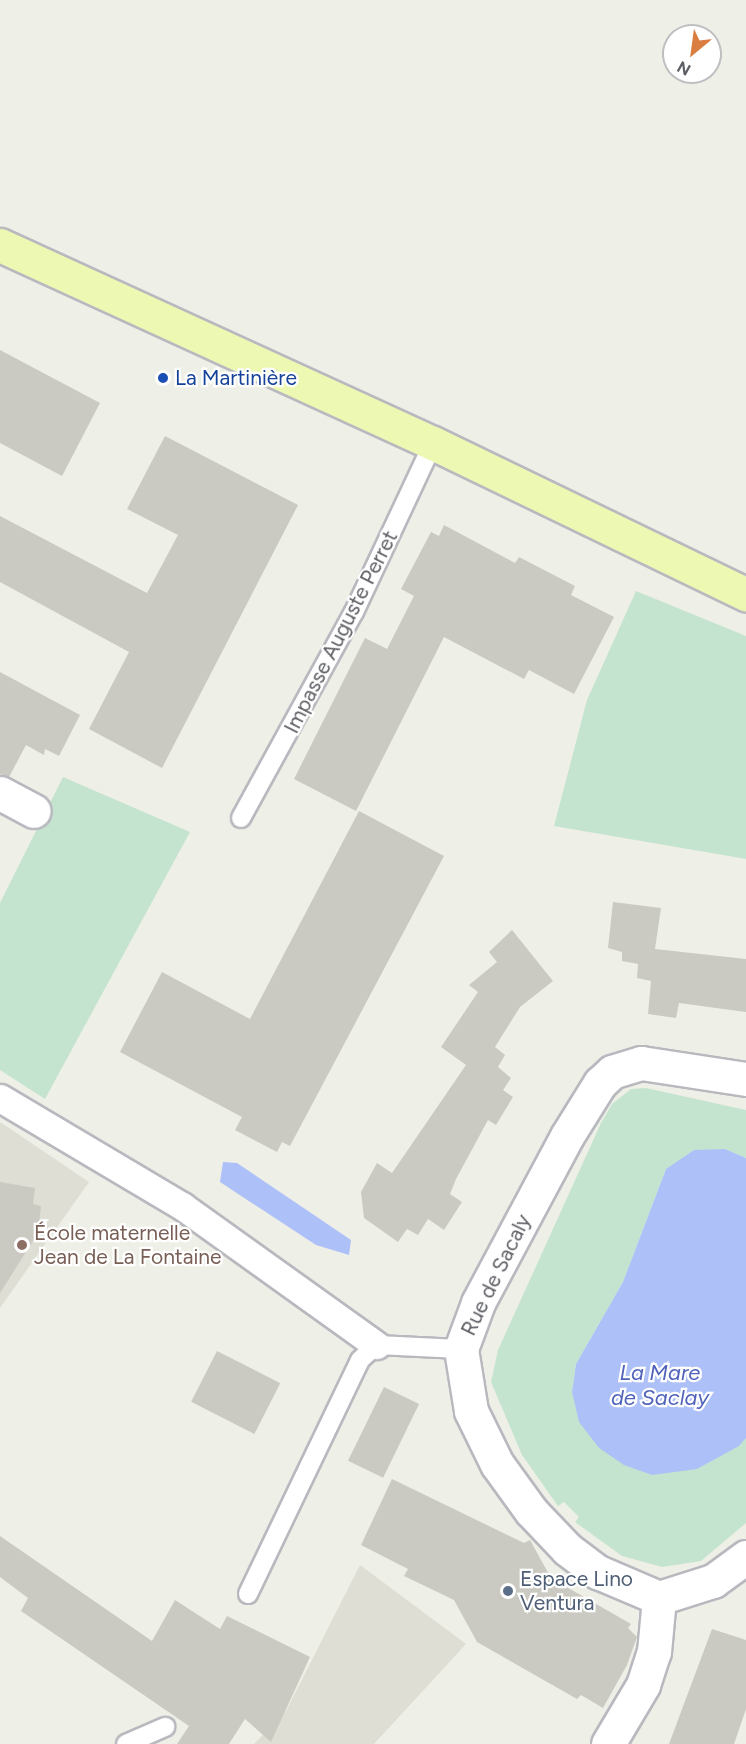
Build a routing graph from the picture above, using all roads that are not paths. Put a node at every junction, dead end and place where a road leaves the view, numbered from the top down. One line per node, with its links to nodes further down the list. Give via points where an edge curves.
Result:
1 (0, 245): 2 (main road)
2 (433, 443): 3 (main road); 6 (lane, Impasse Auguste Perret, via 354,612)
3 (746, 594)
4 (0, 793): 5 (street)
5 (34, 811)
6 (242, 818)
7 (746, 1079): 10 (street, Rue de Sacaly, via 641,1062 612,1072 600,1083 567,1136 478,1302)
8 (0, 1098): 9 (street, via 182,1206)
9 (376, 1345): 10 (lane); 12 (lane, via 360,1360)
10 (461, 1349): 13 (street, Rue de Sacaly, via 471,1411 497,1464 531,1511 567,1549 598,1572)
11 (746, 1557): 13 (street, via 713,1581)
12 (248, 1594)
13 (659, 1598): 16 (street, via 654,1652 642,1685)
14 (165, 1727): 15 (lane)
15 (126, 1744)
16 (608, 1744)

